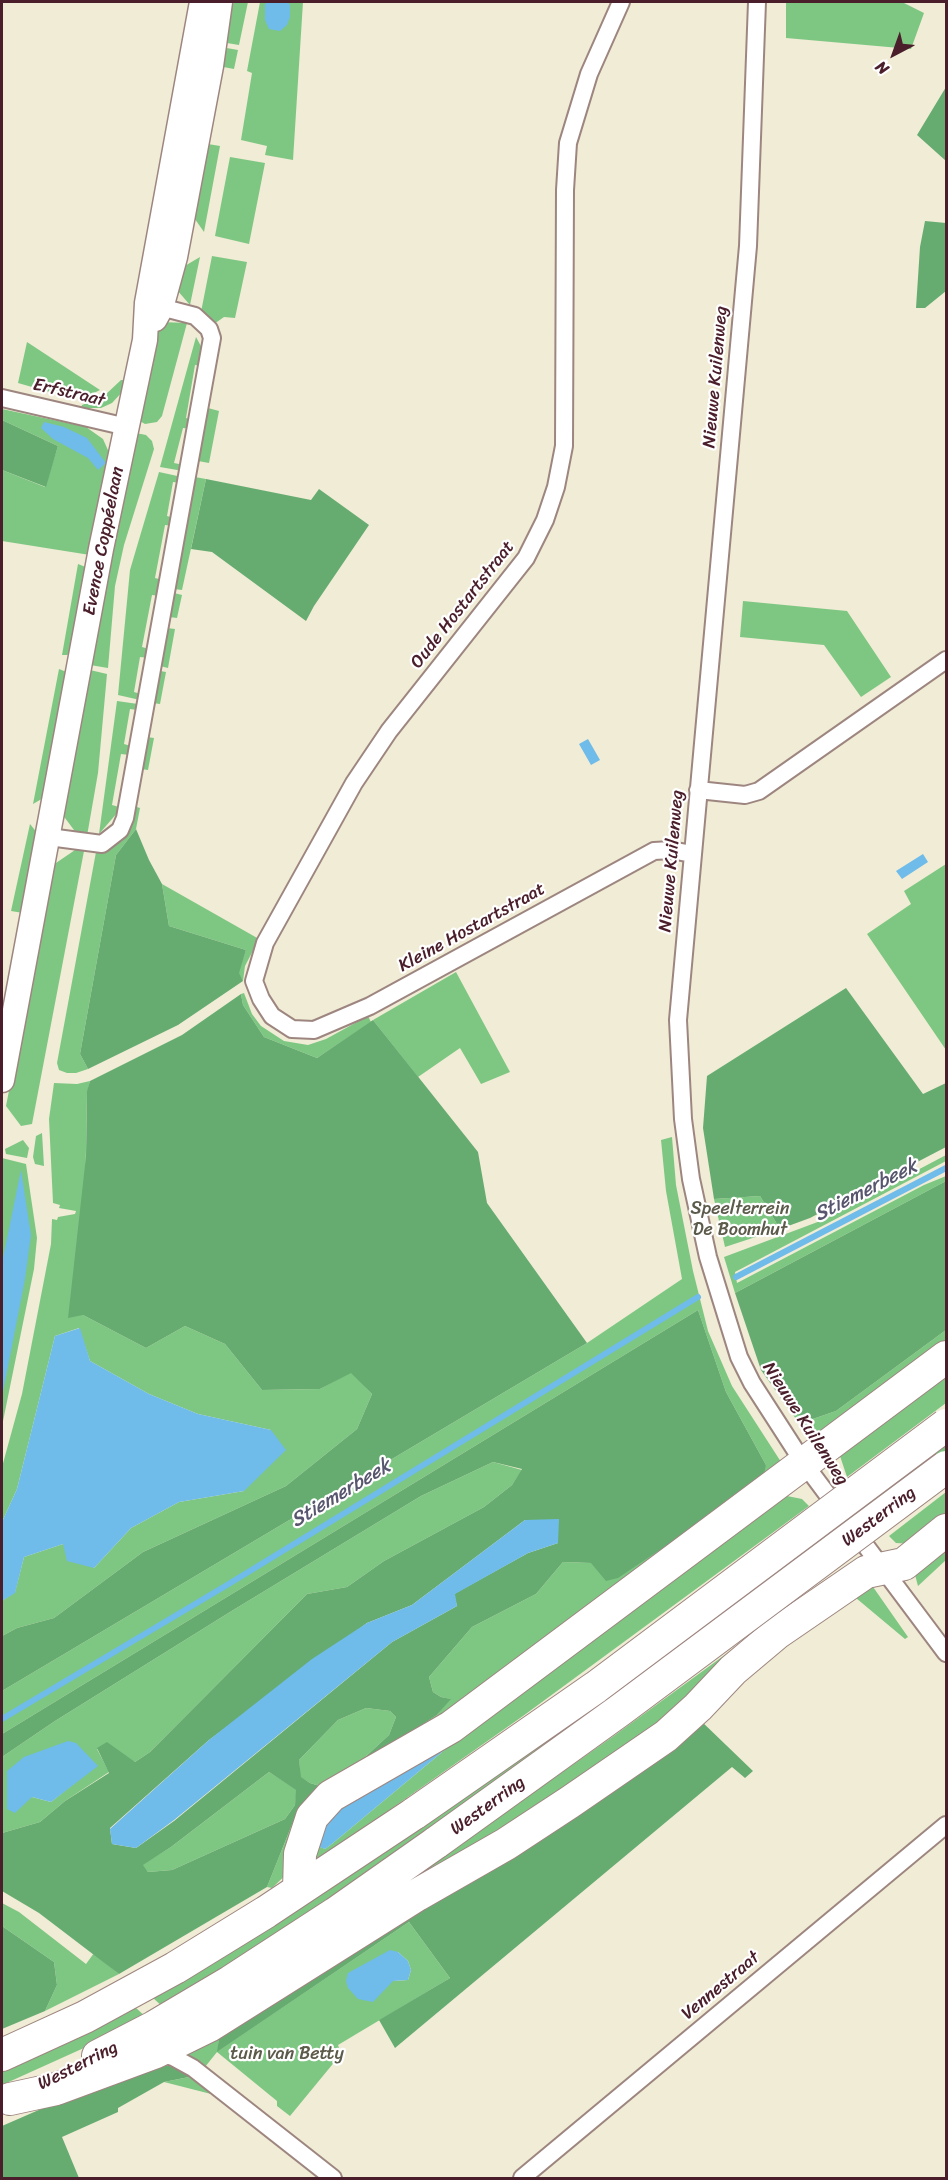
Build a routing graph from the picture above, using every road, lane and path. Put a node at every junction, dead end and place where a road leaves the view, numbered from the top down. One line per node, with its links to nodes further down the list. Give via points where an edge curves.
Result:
1 (202, 2): 5 (street, Evence Coppéelaan)
2 (220, 2): 5 (street, via 173,266)
3 (621, 2): 12 (street, Oude Hostartstraat, via 589,74 568,143 564,190 564,446 545,520 526,558 389,731 354,783 271,933 254,981)
4 (757, 2): 9 (street, Nieuwe Kuilenweg, via 748,246)
5 (154, 305): 7 (street, Evence Coppéelaan); 10 (street, via 195,316 209,329 212,338 125,818 120,830 102,844)
6 (2, 398): 7 (street, Erfstraat)
7 (127, 427): 10 (street, Evence Coppéelaan)
8 (946, 660): 9 (street, via 759,791 745,795)
9 (698, 790): 11 (street, Nieuwe Kuilenweg)
10 (49, 837): 13 (street, Evence Coppéelaan)
11 (692, 854): 12 (street, Kleine Hostartstraat, via 654,851 370,1006 314,1030 292,1029); 16 (street, Nieuwe Kuilenweg, via 678,1020 681,1098 691,1179 708,1257 739,1357)
12 (272, 1016)
13 (2, 1080)
14 (946, 1358): 16 (highway)
15 (946, 1425): 22 (highway, Westerring, bridge, via 596,1687)
16 (803, 1462): 19 (street, Nieuwe Kuilenweg); 22 (highway, via 451,1727 331,1796 312,1817 300,1854)
17 (946, 1467): 25 (highway, Westerring, bridge, via 620,1711 336,1913 154,2026)
18 (946, 1530): 19 (highway, via 904,1564)
19 (882, 1568): 20 (street, Nieuwe Kuilenweg); 23 (highway, via 867,1572 777,1633 666,1736 570,1802 209,2026)
20 (946, 1653)
21 (946, 1825): 27 (street, Vennestraat)
22 (299, 1890): 24 (highway, Westerring, via 165,1974)
23 (156, 2052): 25 (highway, via 57,2089); 26 (street, via 193,2068)
24 (2, 2055)
25 (6, 2101)
26 (333, 2178)
27 (522, 2178)

